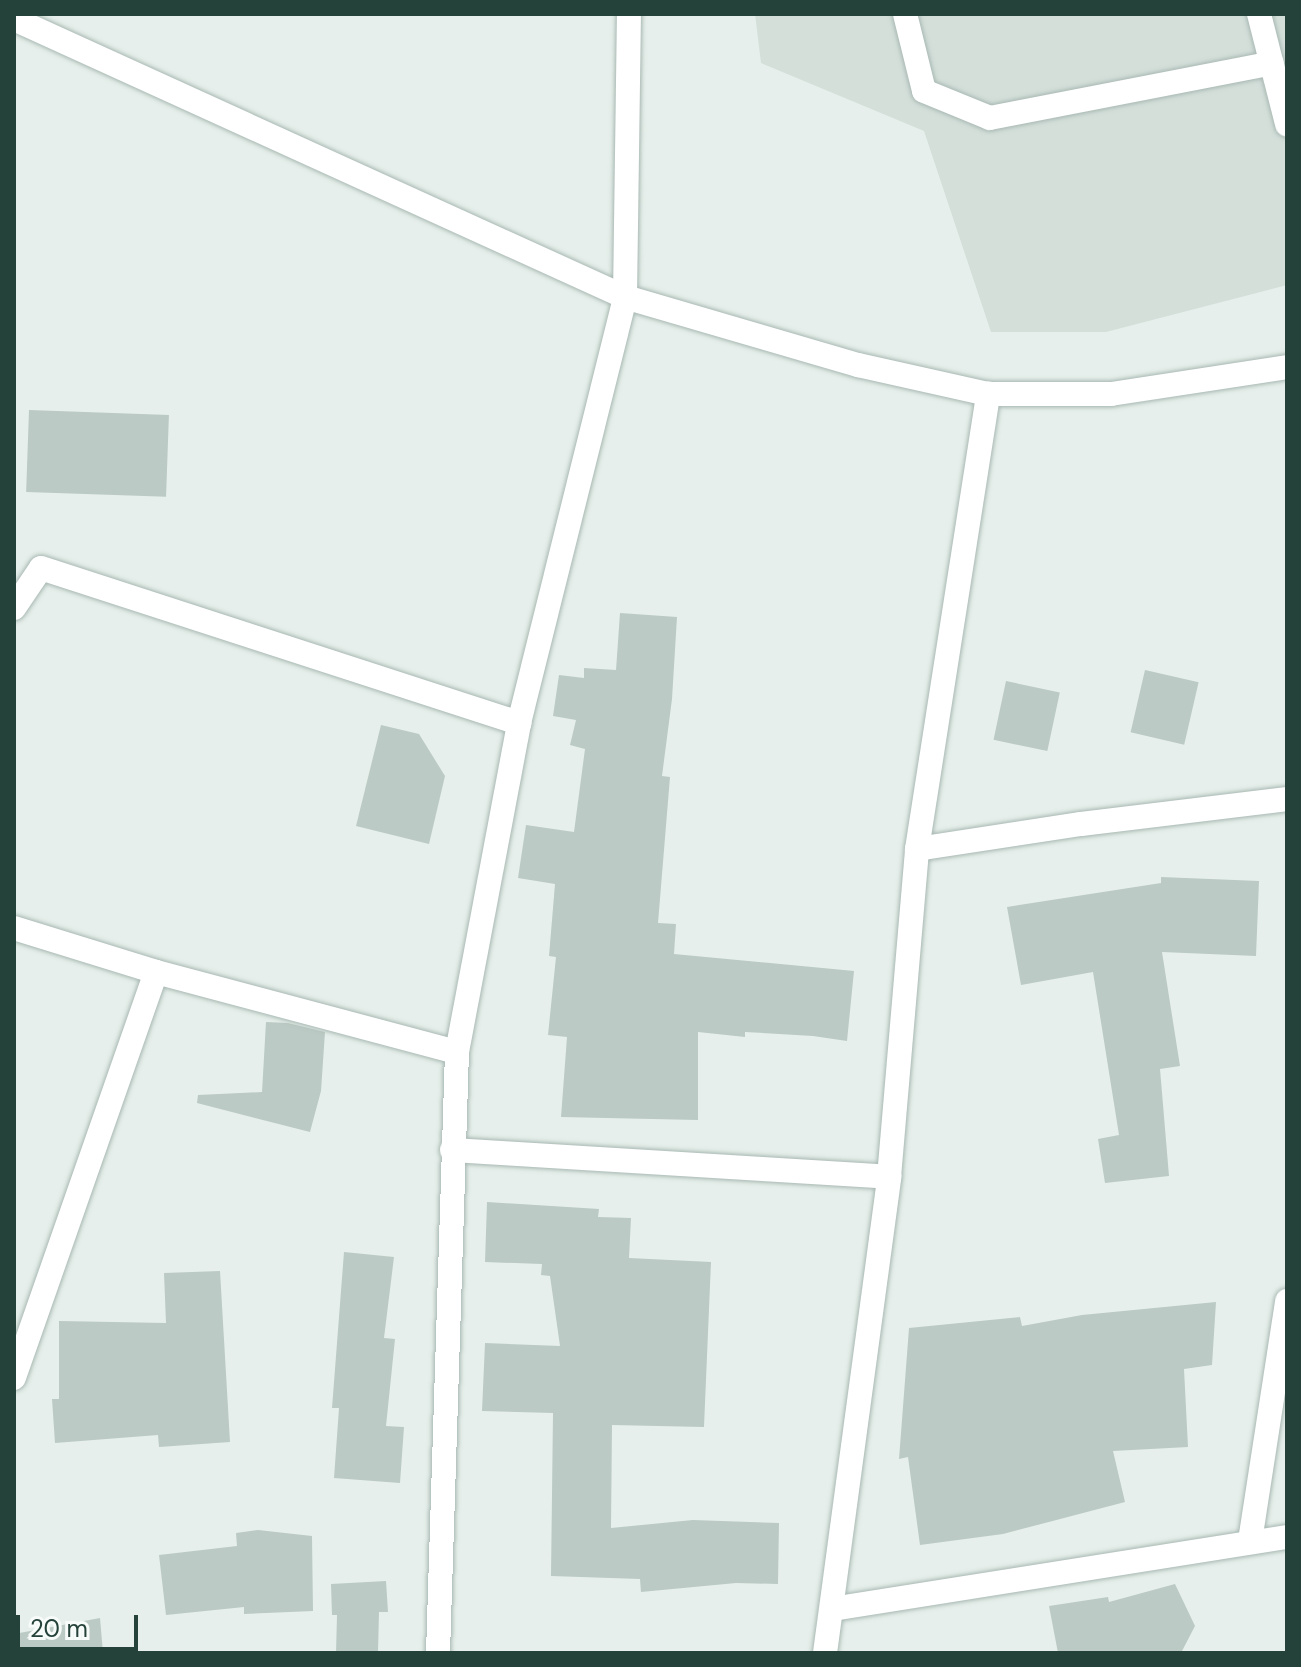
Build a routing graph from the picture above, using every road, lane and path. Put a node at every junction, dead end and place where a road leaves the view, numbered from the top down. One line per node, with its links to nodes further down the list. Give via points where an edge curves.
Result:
1 (629, 14): 7 (street)
2 (905, 14): 5 (street, via 924,91 990,118)
3 (1259, 14): 5 (street)
4 (14, 19): 7 (street)
5 (1272, 63): 6 (street)
6 (1287, 124)
7 (625, 297): 9 (street, via 858,365); 11 (street)
8 (1287, 367): 9 (street, via 1111,394)
9 (988, 394): 13 (street)
10 (14, 608): 11 (street, via 41,568)
11 (519, 723): 16 (street)
12 (1287, 799): 13 (street)
13 (917, 849): 18 (street)
14 (14, 928): 15 (street)
15 (156, 972): 16 (street); 20 (street)
16 (457, 1052): 17 (street)
17 (452, 1150): 18 (street); 24 (street)
18 (889, 1177): 23 (street)
19 (1287, 1301): 22 (street)
20 (14, 1378)
21 (1287, 1537): 22 (street)
22 (1250, 1541): 23 (street)
23 (832, 1609): 25 (street)
24 (438, 1653)
25 (825, 1653)

